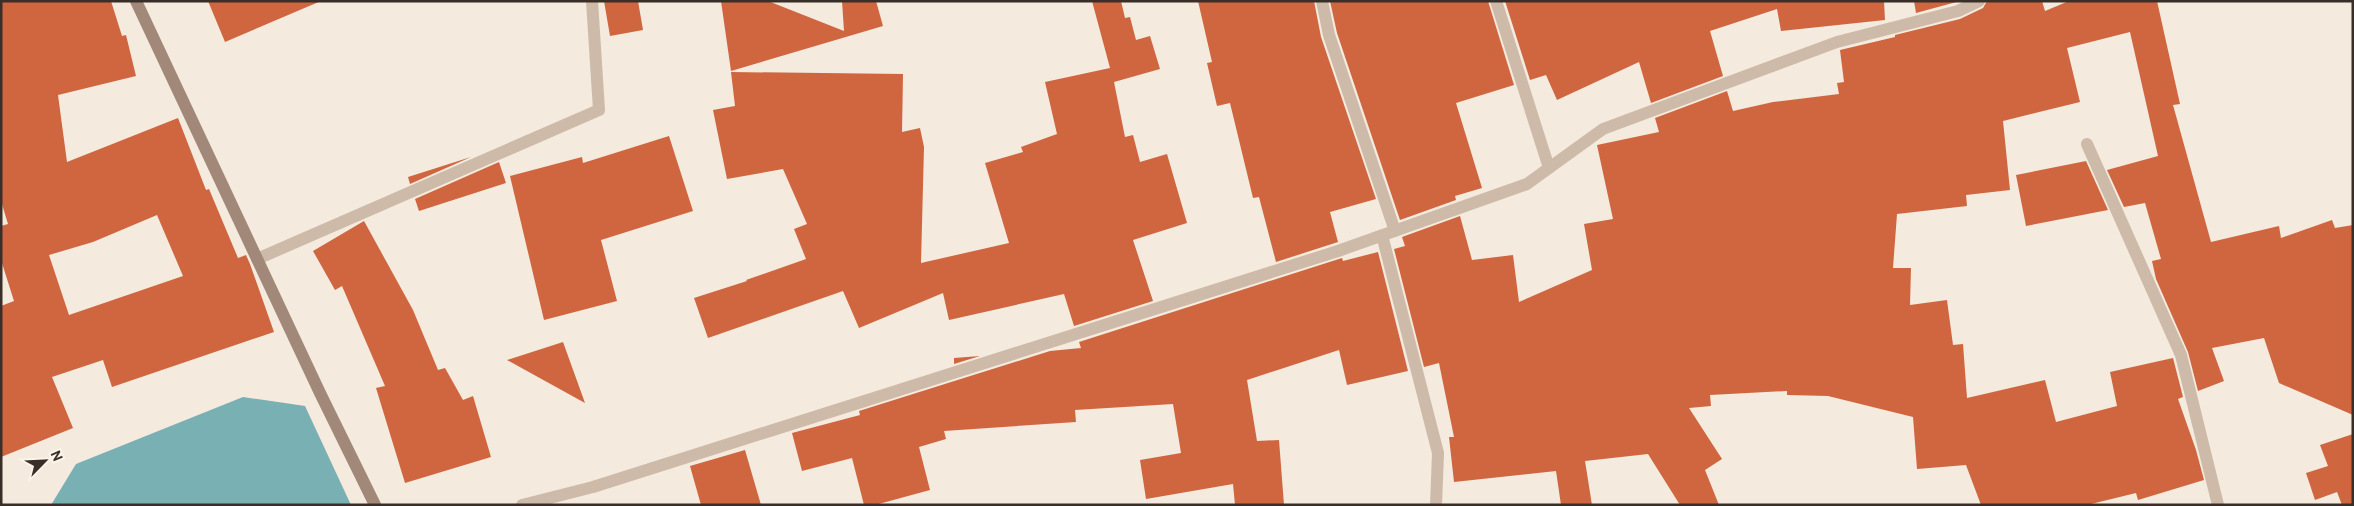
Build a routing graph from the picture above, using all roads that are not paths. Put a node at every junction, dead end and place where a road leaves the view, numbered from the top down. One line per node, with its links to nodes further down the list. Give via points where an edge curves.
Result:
1 (136, 1): 10 (main road)
2 (592, 1): 10 (street, via 599,110)
3 (1322, 1): 8 (street, via 1329,35)
4 (1496, 1): 7 (street)
5 (1979, 1): 7 (street, via 1958,11 1837,42 1603,129)
6 (2087, 144): 14 (street, via 2181,355)
7 (1549, 168): 8 (street, via 1527,184)
8 (1395, 231): 9 (street)
9 (1382, 235): 12 (street, via 592,487); 13 (street, via 1438,453)
10 (257, 259): 11 (main road)
11 (376, 505)
12 (522, 505)
13 (1436, 505)
14 (2218, 505)

